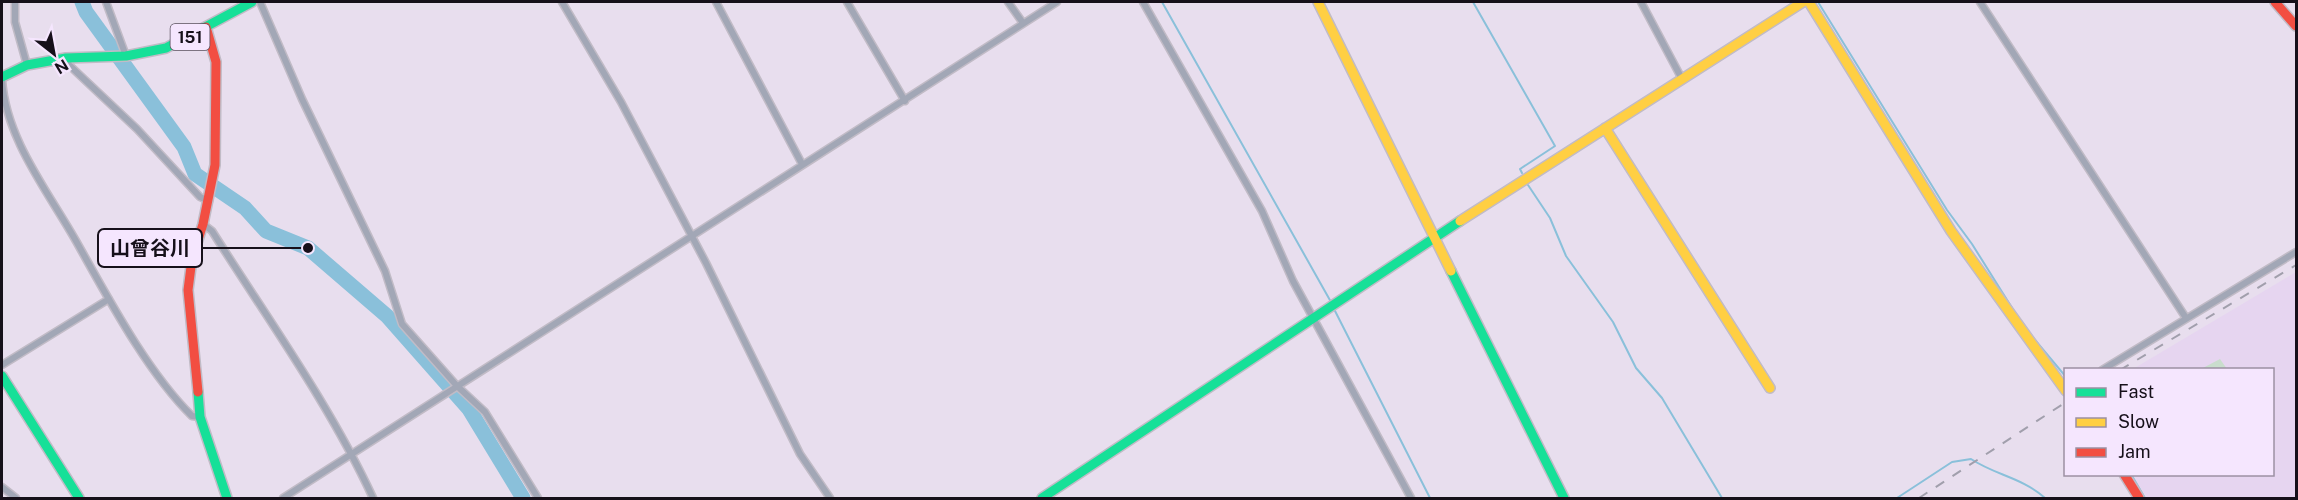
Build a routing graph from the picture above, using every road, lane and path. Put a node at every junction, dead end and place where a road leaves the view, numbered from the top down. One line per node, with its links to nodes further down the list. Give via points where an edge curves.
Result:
1 (15, 2): 22 (street, via 15,22)
2 (106, 2): 20 (street)
3 (252, 2): 19 (street, 151)
4 (260, 2): 41 (street, via 385,271 399,319)
5 (562, 2): 30 (street, via 604,70)
6 (716, 2): 27 (street)
7 (847, 2): 25 (street)
8 (1008, 2): 17 (street)
9 (1058, 2): 17 (street)
10 (1143, 2): 34 (street, via 1262,211 1281,257)
11 (1317, 2): 31 (street)
12 (1641, 2): 24 (street)
13 (1803, 2): 24 (street)
14 (1809, 2): 40 (street, via 1951,231)
15 (1980, 2): 35 (street)
16 (2275, 2): 18 (street)
17 (1023, 23): 25 (street)
18 (2296, 26)
19 (206, 27): 20 (street, 151, via 166,48); 28 (street, via 216,62 216,147)
20 (124, 56): 21 (street, 151)
21 (66, 58): 22 (street, 151); 28 (street, via 200,197)
22 (27, 65): 23 (street, 151)
23 (2, 79): 33 (street, via 3,97 26,158)
24 (1682, 79): 26 (street)
25 (905, 101): 27 (street)
26 (1605, 128): 31 (street); 39 (street)
27 (802, 164): 30 (street)
28 (211, 192): 29 (street)
29 (203, 224): 42 (street, via 188,290); 43 (street, via 212,231)
30 (690, 236): 41 (street); 52 (street, via 800,454)
31 (1434, 238): 34 (street); 55 (street)
32 (2296, 252): 35 (street)
33 (109, 298): 36 (street); 42 (street, via 168,389 192,416)
34 (1314, 316): 53 (street); 54 (street)
35 (2186, 318): 37 (street)
36 (2, 365)
37 (2104, 368)
38 (2, 375): 47 (street)
39 (1770, 388)
40 (2064, 388)
41 (454, 389): 43 (street); 51 (street, via 485,412)
42 (200, 417): 48 (street)
43 (351, 454): 49 (street); 50 (street)
44 (2125, 476): 56 (street)
45 (2, 487): 46 (street)
46 (16, 498)
47 (79, 498)
48 (227, 498)
49 (283, 498)
50 (373, 498)
51 (538, 498)
52 (830, 498)
53 (1042, 498)
54 (1411, 498)
55 (1564, 498)
56 (2139, 498)

